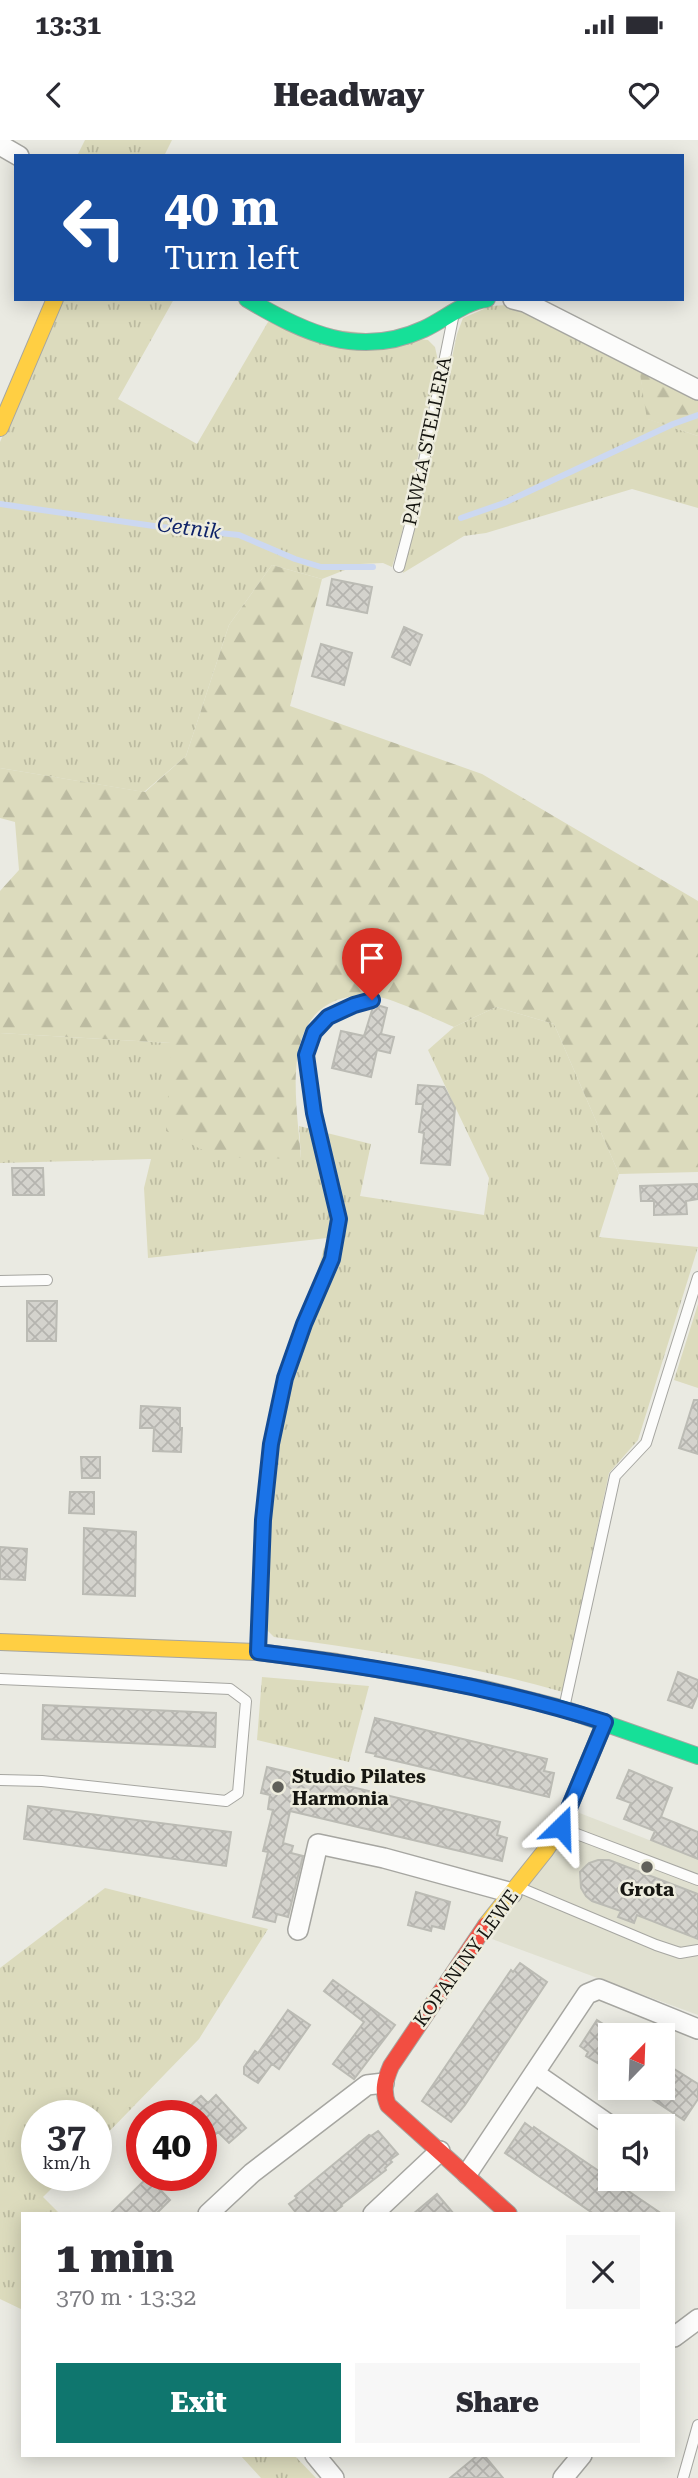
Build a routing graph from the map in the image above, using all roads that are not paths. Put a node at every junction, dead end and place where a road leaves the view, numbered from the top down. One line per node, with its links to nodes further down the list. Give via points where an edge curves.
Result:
1 (0, 145): 2 (street)
2 (16, 154)
3 (54, 301): 9 (street)
4 (250, 301): 7 (street, PAWŁA STELLERA, via 284,321 337,341 384,342)
5 (476, 301): 7 (street, PAWŁA STELLERA)
6 (521, 301): 8 (street)
7 (454, 314): 10 (lane, PAWŁA STELLERA)
8 (698, 390)
9 (0, 428)
10 (399, 567)
11 (372, 1000): 16 (lane, via 328,1017 314,1032 306,1055 314,1113 339,1219 332,1259 285,1378 271,1444)
12 (698, 1277): 18 (lane, via 646,1443 615,1476)
13 (47, 1280): 14 (lane)
14 (0, 1281)
15 (0, 1642): 16 (street)
16 (258, 1652): 18 (street, via 414,1675)
17 (0, 1679): 21 (lane, via 230,1689 246,1701 237,1793 226,1801)
18 (564, 1709): 19 (street)
19 (605, 1722): 20 (street); 22 (street, KOPANINY LEWE)
20 (698, 1756)
21 (0, 1780)
22 (561, 1827): 23 (lane); 24 (street, KOPANINY LEWE)
23 (698, 1880)
24 (514, 1890): 25 (street, via 318,1844); 26 (lane, via 680,1953); 29 (street, KOPANINY LEWE, via 478,1934)
25 (298, 1930)
26 (698, 1950)
27 (698, 2029): 28 (street, via 599,1989 587,1994)
28 (536, 2074): 30 (street); 32 (street)
29 (384, 2083): 31 (street, via 388,2105); 33 (street, via 367,2085 252,2172)
30 (598, 2117)
31 (440, 2151): 32 (street); 34 (street)
32 (467, 2174): 35 (street)
33 (210, 2212)
34 (375, 2212)
35 (507, 2212)
36 (698, 2319): 37 (street)
37 (675, 2336)
38 (698, 2425): 43 (lane)
39 (317, 2457): 41 (street)
40 (580, 2457): 42 (street)
41 (334, 2478)
42 (563, 2478)
43 (683, 2478)

